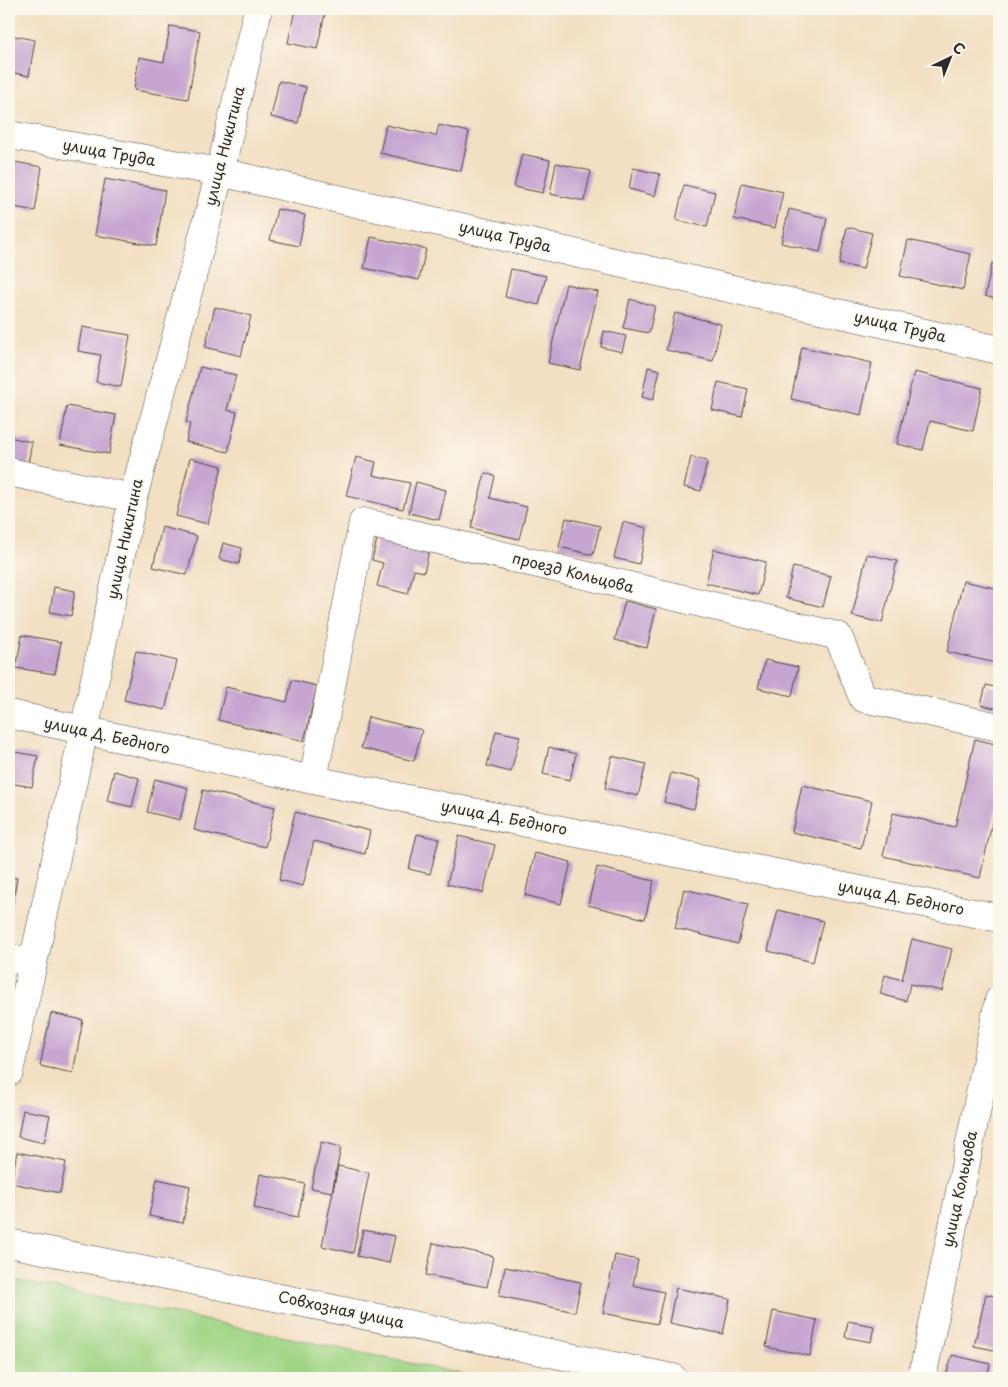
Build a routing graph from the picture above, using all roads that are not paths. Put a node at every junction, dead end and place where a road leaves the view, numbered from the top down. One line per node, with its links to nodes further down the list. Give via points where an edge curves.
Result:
1 (258, 9): 3 (street, улица Никитина)
2 (9, 135): 3 (street, улица Труда)
3 (220, 172): 4 (street, улица Труда); 6 (street, улица Никитина)
4 (999, 350)
5 (9, 472): 6 (street)
6 (132, 498): 9 (street, улица Никитина)
7 (9, 714): 9 (street, улица Д. Бедного)
8 (999, 727): 10 (street, проезд Кольцова, via 863,698 838,636 363,522)
9 (84, 731): 10 (street, улица Д. Бедного); 12 (street, улица Никитина)
10 (312, 780): 11 (street, улица Д. Бедного)
11 (999, 918)
12 (21, 961): 14 (street, улица Никитина)
13 (999, 1000): 17 (street, улица Кольцова)
14 (9, 1072)
15 (9, 1243): 16 (street, Совхозная улица)
16 (673, 1378)
17 (922, 1378)

